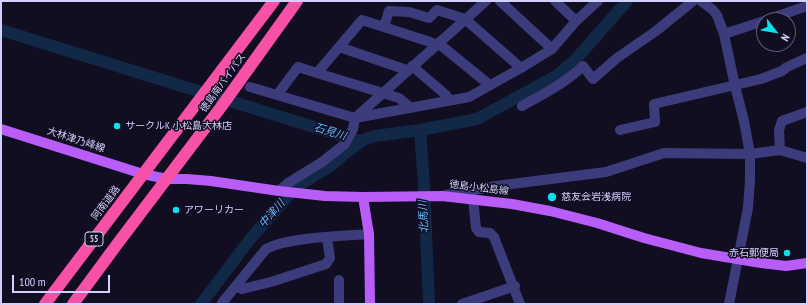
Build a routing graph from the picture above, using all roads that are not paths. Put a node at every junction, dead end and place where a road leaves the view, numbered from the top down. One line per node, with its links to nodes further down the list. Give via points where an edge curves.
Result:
1 (274, 1): 38 (highway, 徳島南バイパス / 55)
2 (297, 1): 39 (highway, 徳島南バイパス / 55)
3 (486, 1): 11 (street)
4 (500, 1): 18 (street)
5 (598, 1): 12 (street)
6 (693, 1): 29 (street, via 593,79 583,66 570,78)
7 (701, 1): 15 (street, via 717,15)
8 (560, 3): 12 (street)
9 (807, 6): 10 (street)
10 (789, 12)
11 (465, 19): 14 (street, via 437,10 429,18 409,12 389,11); 16 (street); 21 (street)
12 (576, 21): 18 (street)
13 (756, 23): 15 (street)
14 (384, 27): 16 (street); 17 (street, via 362,20)
15 (724, 34): 24 (street)
16 (436, 44): 20 (street); 23 (street)
17 (339, 47): 20 (street); 22 (street)
18 (552, 49): 21 (street)
19 (807, 58): 24 (street, via 782,71)
20 (410, 68): 26 (street); 28 (street)
21 (522, 68): 23 (street)
22 (317, 73): 26 (street); 27 (street, via 298,67)
23 (489, 86): 28 (street, via 469,97)
24 (735, 86): 34 (street, via 654,104 656,122); 36 (street)
25 (250, 87): 27 (street)
26 (381, 93): 30 (street, via 399,98); 32 (street)
27 (277, 95): 32 (street)
28 (449, 100): 30 (street)
29 (522, 106)
30 (411, 108): 32 (street)
31 (807, 112): 35 (street, via 782,121 779,130)
32 (355, 118): 41 (street, via 349,138 322,162 288,183)
33 (1, 128): 38 (main road, 大林津乃峰線)
34 (620, 130)
35 (780, 150): 36 (street); 37 (street)
36 (750, 154): 40 (street, via 664,153 606,172); 48 (street, via 748,208)
37 (807, 158)
38 (143, 174): 39 (main road, 徳島小松島線); 54 (highway, 阿南道路 / 55)
39 (167, 179): 41 (main road, 徳島小松島線, via 211,181); 55 (highway, 55)
40 (496, 186): 42 (street); 45 (street, via 493,197)
41 (283, 192): 43 (main road, 徳島小松島線)
42 (442, 196): 43 (main road, 徳島小松島線); 44 (main road, 徳島小松島線)
43 (363, 197): 46 (main road)
44 (473, 199): 45 (main road, 徳島小松島線); 52 (street, via 476,228 479,232 490,233 494,237)
45 (496, 202): 48 (main road, 徳島小松島線, via 556,213 701,253)
46 (369, 234): 47 (street); 57 (main road)
47 (326, 238): 51 (street, via 273,245 266,249); 51 (street, via 330,258 326,264 271,282 242,289)
48 (737, 260): 49 (main road, 徳島小松島線, via 786,266); 60 (street)
49 (807, 263)
50 (339, 280): 56 (street)
51 (236, 286): 53 (street)
52 (515, 286): 58 (street); 59 (street)
53 (222, 303)
54 (45, 304)
55 (73, 304)
56 (339, 304)
57 (370, 304)
58 (462, 304)
59 (520, 304)
60 (729, 304)

